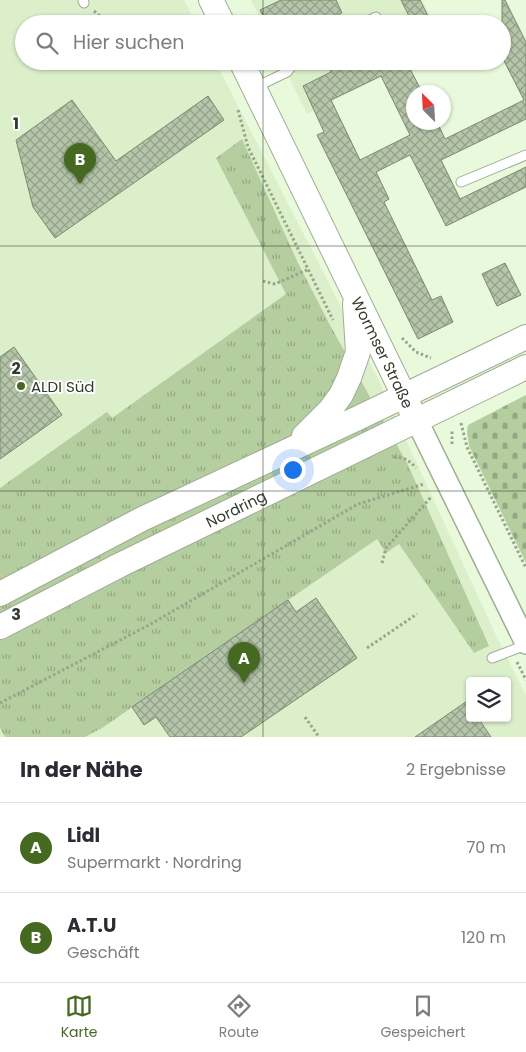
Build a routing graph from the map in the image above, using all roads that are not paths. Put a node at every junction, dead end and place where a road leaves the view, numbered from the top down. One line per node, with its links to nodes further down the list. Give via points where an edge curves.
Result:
1 (211, 0): 2 (main road)
2 (218, 15)
3 (245, 70): 5 (main road, Wormser Straße)
4 (289, 70): 5 (lane)
5 (254, 88): 8 (main road, Wormser Straße)
6 (526, 155): 7 (lane)
7 (461, 182)
8 (354, 292): 11 (main road, Wormser Straße); 13 (main road, via 358,352 349,378 330,410)
9 (526, 336): 11 (main road, Nordring)
10 (526, 367): 12 (main road, Nordring)
11 (404, 396): 12 (main road, Wormser Straße); 13 (main road, Nordring)
12 (417, 421): 15 (main road, Nordring); 16 (street, Wormser Straße)
13 (290, 449): 14 (main road, Nordring, via 142,520)
14 (0, 594)
15 (0, 627)
16 (526, 644): 17 (lane)
17 (492, 658)

